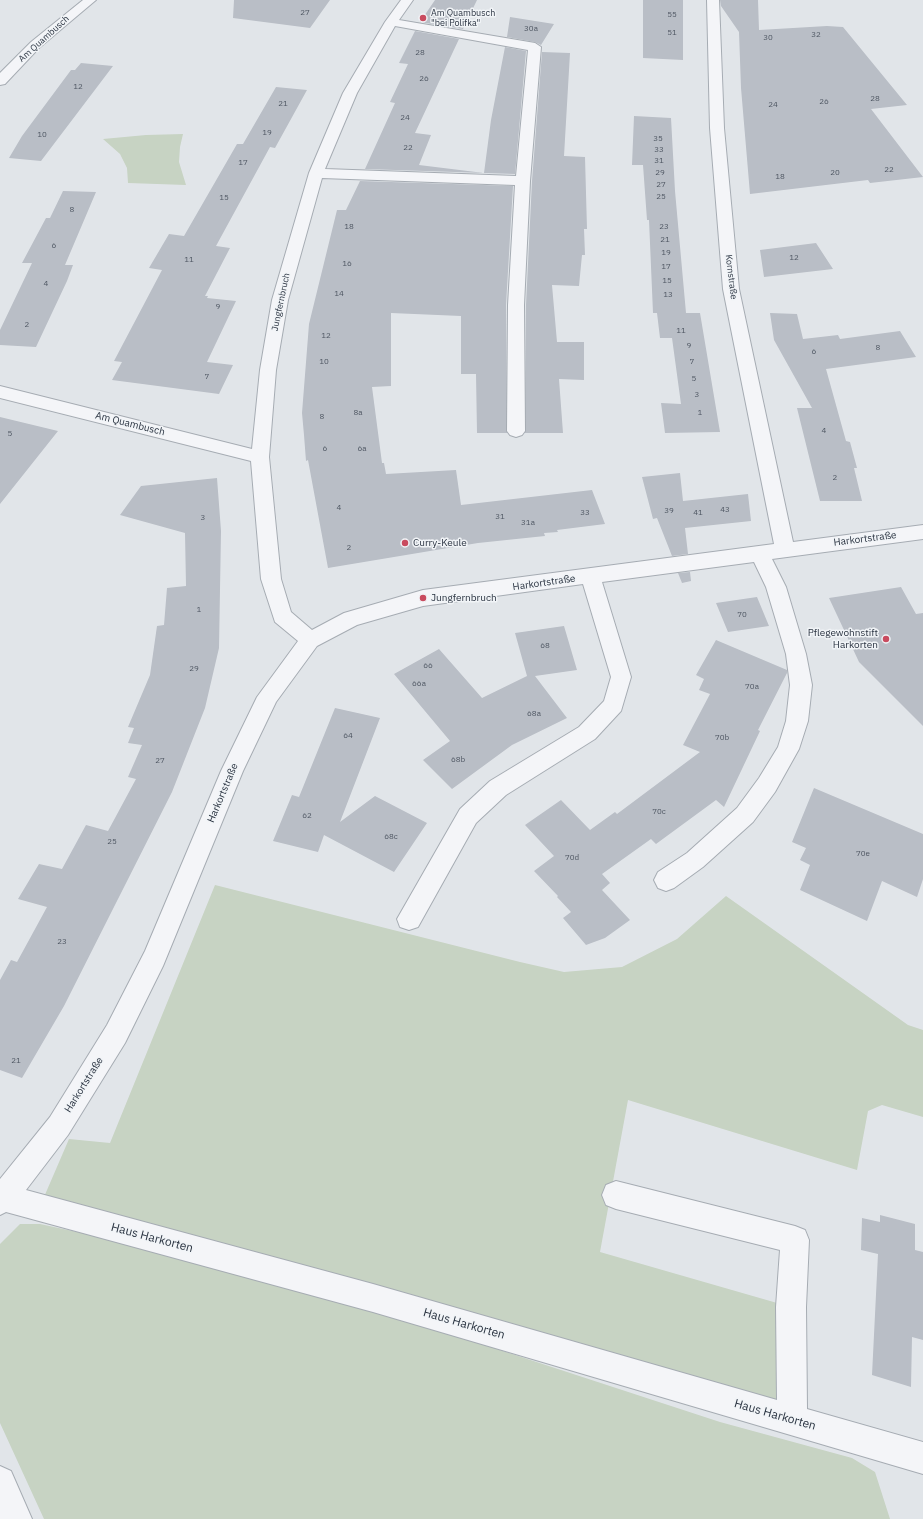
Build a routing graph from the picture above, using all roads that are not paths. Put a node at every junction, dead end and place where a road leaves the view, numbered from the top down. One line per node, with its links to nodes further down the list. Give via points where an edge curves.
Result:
1 (90, 0): 5 (street, Am Quambusch, via 35,45)
2 (407, 0): 4 (street, Jungfernbruch)
3 (713, 0): 12 (street, Kornstraße, via 717,128 731,288)
4 (391, 22): 6 (street, Jungfernbruch, via 350,93); 7 (street, via 535,47)
5 (0, 81)
6 (316, 173): 7 (street); 10 (street, Jungfernbruch, via 280,300 268,370)
7 (523, 181): 9 (street, via 516,305)
8 (0, 392): 10 (street, Am Quambusch)
9 (516, 431)
10 (260, 457): 15 (street, Jungfernbruch, via 271,579 282,616)
11 (923, 532): 12 (street, Harkortstraße)
12 (785, 550): 13 (street, Harkortstraße)
13 (760, 554): 14 (street, Harkortstraße); 16 (street, via 776,587 796,654 801,685 798,721 788,749 767,785 745,814 695,860)
14 (591, 577): 15 (street, Harkortstraße, via 423,598 351,619); 17 (street, via 621,677 613,705 587,733 498,788 468,816)
15 (310, 640): 19 (street, Harkortstraße, via 265,704 232,771 154,958 116,1034 59,1126)
16 (666, 880)
17 (409, 919)
18 (616, 1195): 20 (street, via 795,1240 791,1307)
19 (1, 1198): 20 (street, Haus Harkorten, via 373,1298)
20 (792, 1420): 21 (street, Haus Harkorten)
21 (923, 1458)
22 (0, 1482): 23 (street)
23 (16, 1519)

